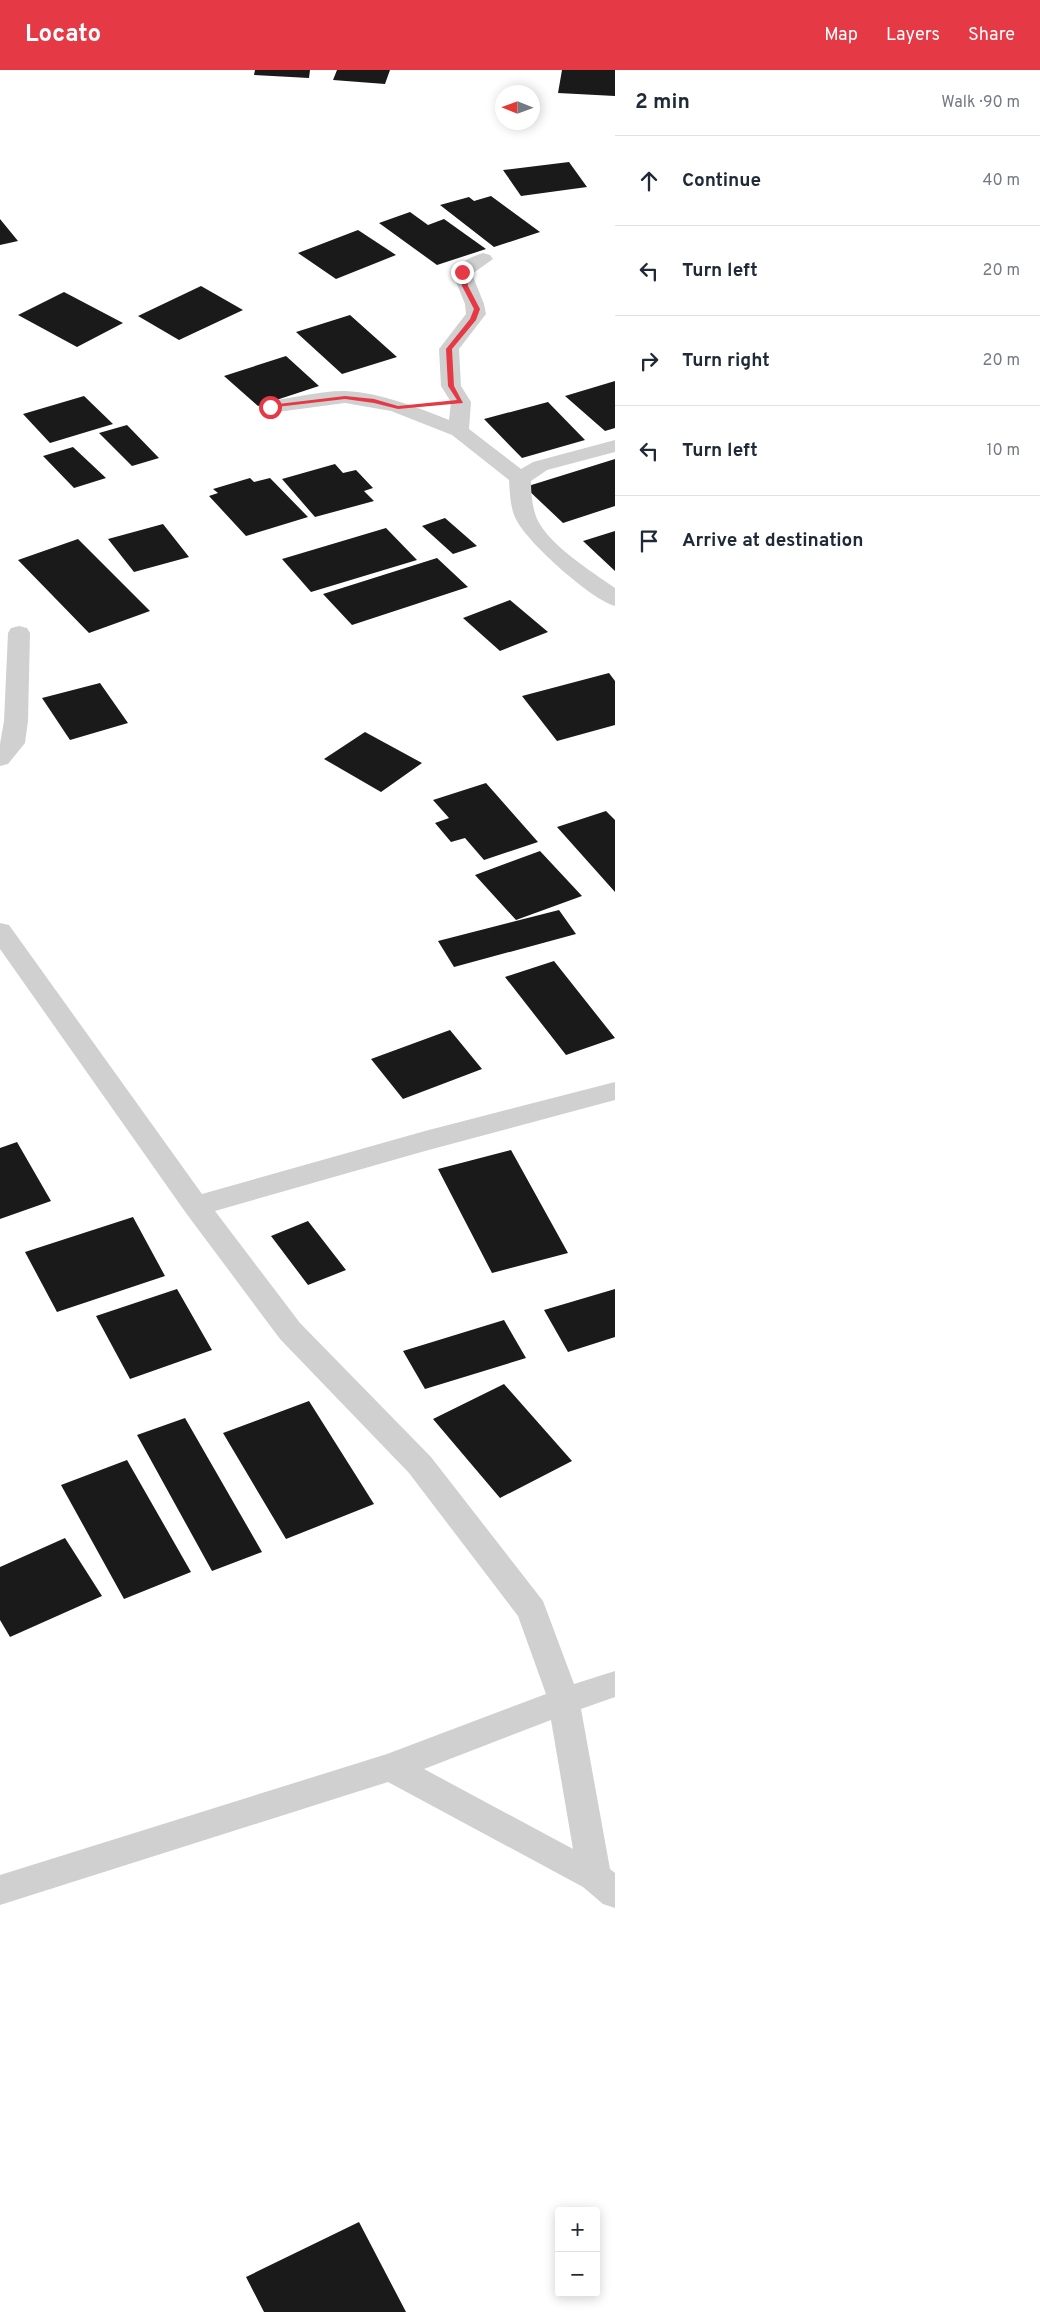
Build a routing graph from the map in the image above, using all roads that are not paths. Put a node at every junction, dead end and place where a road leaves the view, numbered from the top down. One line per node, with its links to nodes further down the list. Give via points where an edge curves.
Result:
1 (483, 259): 2 (street, via 462,272 477,309 449,349 451,386)
2 (460, 402): 4 (street); 5 (street)
3 (270, 407): 4 (street, via 345,397)
4 (398, 407): 5 (street)
5 (459, 431): 7 (street)
6 (615, 446): 7 (street, via 540,466)
7 (520, 478): 8 (street, via 520,499 528,521 540,538)
8 (615, 599)
9 (19, 633): 10 (street, via 13,744)
10 (0, 759)
11 (0, 931): 13 (street)
12 (615, 1092): 13 (street, via 425,1141)
13 (196, 1206): 15 (street, via 290,1331 420,1465 532,1610)
14 (615, 1684): 15 (street)
15 (564, 1701): 16 (street); 17 (street)
16 (391, 1767): 17 (street); 18 (street)
17 (605, 1885)
18 (0, 1890)

